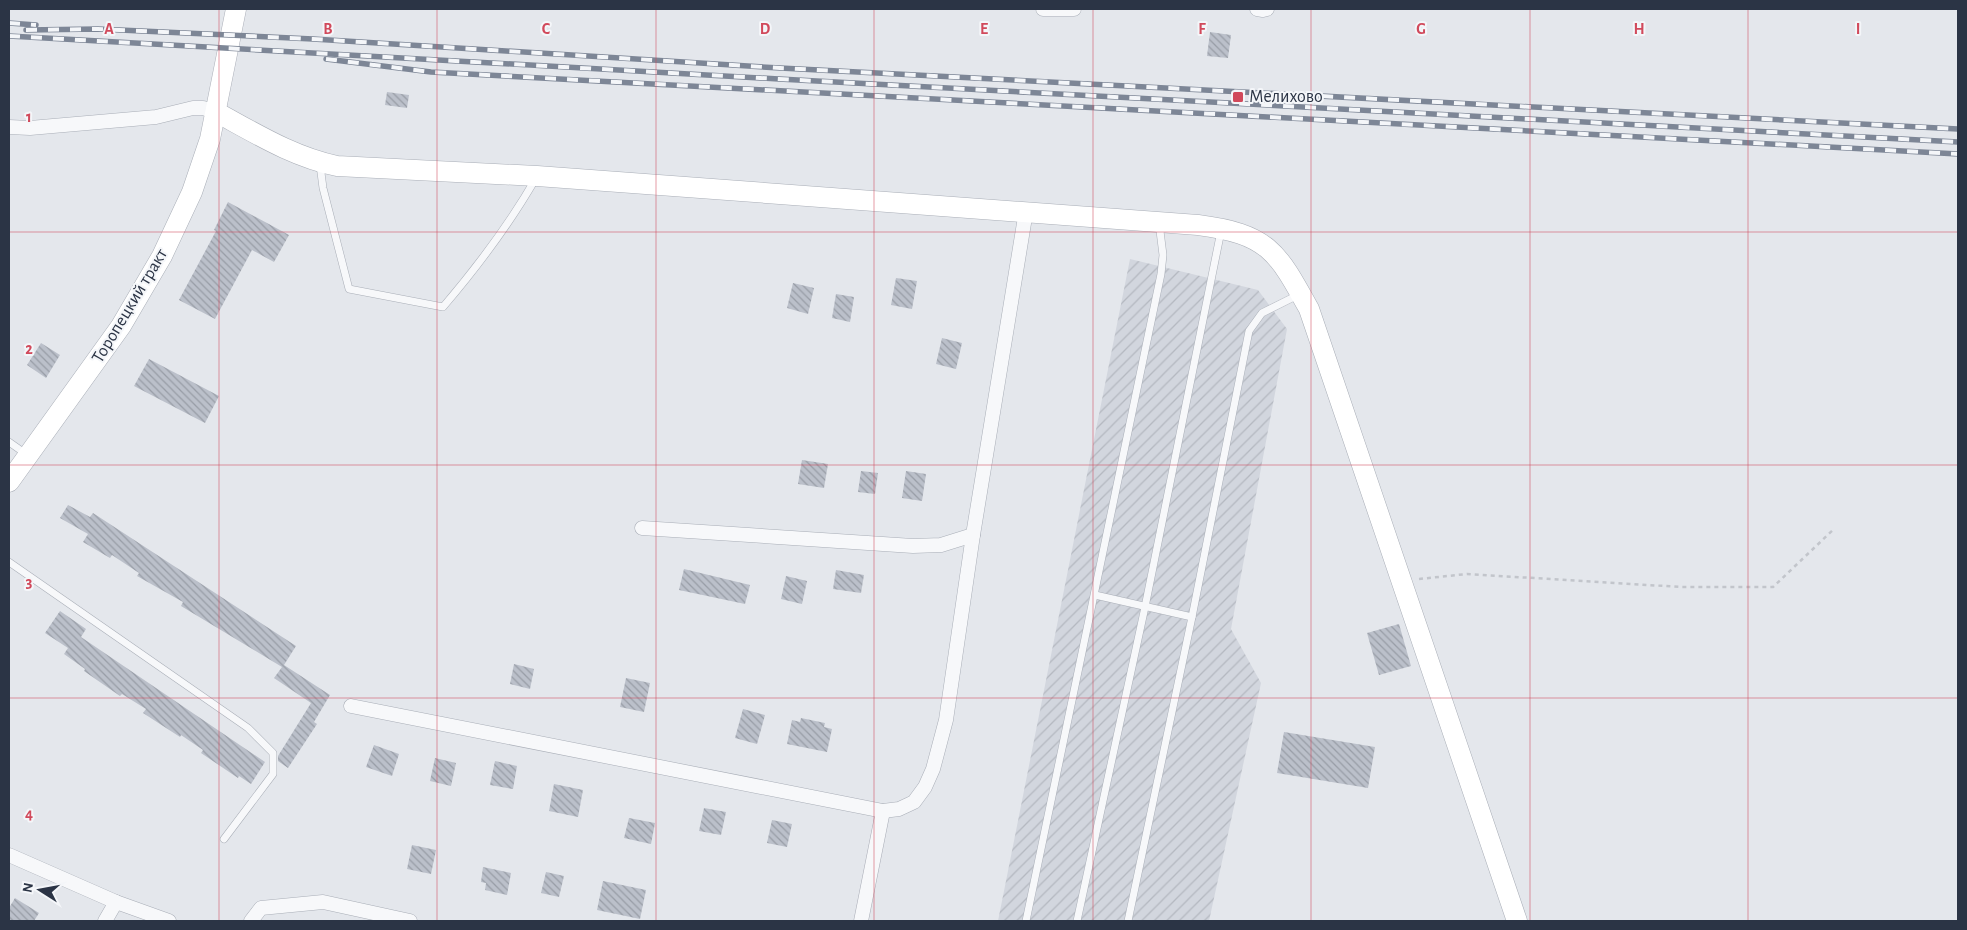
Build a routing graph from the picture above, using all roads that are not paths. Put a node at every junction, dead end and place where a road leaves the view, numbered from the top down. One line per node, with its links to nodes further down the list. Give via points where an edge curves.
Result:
1 (236, 9): 6 (street, Торопецкий тракт)
2 (1043, 9): 3 (street)
3 (1074, 9)
4 (1256, 9): 5 (street)
5 (1267, 9)
6 (216, 112): 7 (street, via 193,108 156,117 30,128); 8 (street, via 279,147); 15 (street, Торопецкий тракт, via 195,185 162,256 120,326)
7 (9, 126)
8 (320, 162): 9 (street, via 367,168); 9 (lane, via 323,188 349,289 443,307 514,217)
9 (538, 176): 10 (street)
10 (1026, 211): 11 (street); 18 (street)
11 (1159, 222): 12 (street); 20 (lane, via 1163,255 1161,274)
12 (1221, 228): 13 (street, via 1239,232 1274,253); 21 (lane)
13 (1300, 293): 22 (lane, via 1262,313 1249,331); 36 (street, via 1309,310)
14 (9, 442): 15 (lane)
15 (28, 455): 16 (street, Торопецкий тракт)
16 (9, 482)
17 (642, 528): 18 (street, via 913,546 941,544)
18 (973, 534): 24 (street, via 946,720 934,769 914,802 899,809)
19 (9, 562): 25 (lane, via 248,728 272,753 273,774)
20 (1095, 596): 21 (lane); 33 (lane)
21 (1144, 607): 22 (lane); 34 (lane)
22 (1192, 617): 35 (lane)
23 (351, 706): 24 (street)
24 (883, 811): 32 (street)
25 (224, 839)
26 (9, 855): 27 (street)
27 (116, 902): 28 (street); 29 (street)
28 (105, 921)
29 (169, 921)
30 (251, 921): 31 (street, via 260,908 323,902)
31 (410, 921)
32 (861, 921)
33 (1026, 921)
34 (1077, 921)
35 (1128, 921)
36 (1517, 921)

